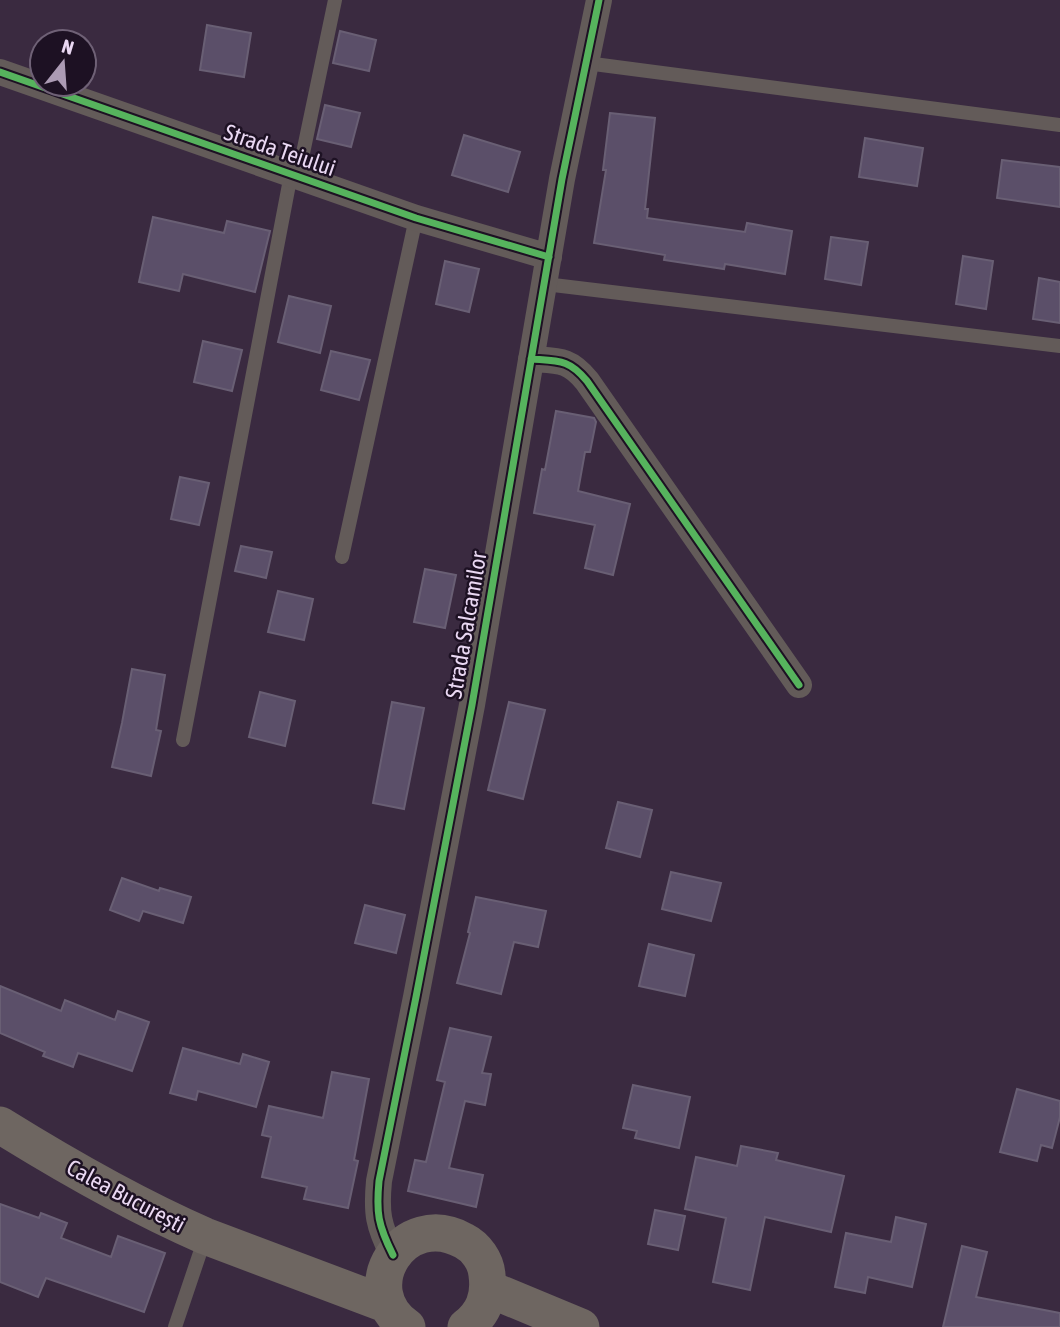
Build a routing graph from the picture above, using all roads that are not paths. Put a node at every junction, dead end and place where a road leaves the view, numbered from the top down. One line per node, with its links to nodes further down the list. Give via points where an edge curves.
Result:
1 (335, 0): 6 (lane)
2 (599, 0): 3 (street, Strada Salcamilor)
3 (586, 63): 5 (lane); 8 (street, Strada Salcamilor)
4 (0, 72): 6 (street, Strada Teiului)
5 (1060, 125)
6 (294, 176): 7 (street, Strada Teiului); 14 (lane)
7 (416, 218): 8 (street, Strada Teiului); 12 (lane)
8 (549, 257): 9 (street, Strada Salcamilor)
9 (545, 284): 10 (lane); 11 (street, Strada Salcamilor)
10 (1060, 346)
11 (531, 359): 13 (street, via 565,362 587,382); 18 (street, Strada Salcamilor, via 469,718 379,1181 378,1221)
12 (342, 556)
13 (799, 685)
14 (183, 740)
15 (0, 1125): 16 (main road, Calea București, via 131,1201)
16 (205, 1236): 17 (main road, Calea București); 21 (lane)
17 (257, 1255): 18 (main road, Calea București, via 339,1266); 20 (main road, Calea București)
18 (390, 1260): 19 (main road, via 403,1243 416,1236 452,1234 468,1242 487,1271); 20 (main road, via 385,1293)
19 (476, 1313): 22 (main road); 23 (main road)
20 (398, 1316)
21 (175, 1327)
22 (519, 1327)
23 (581, 1327)

